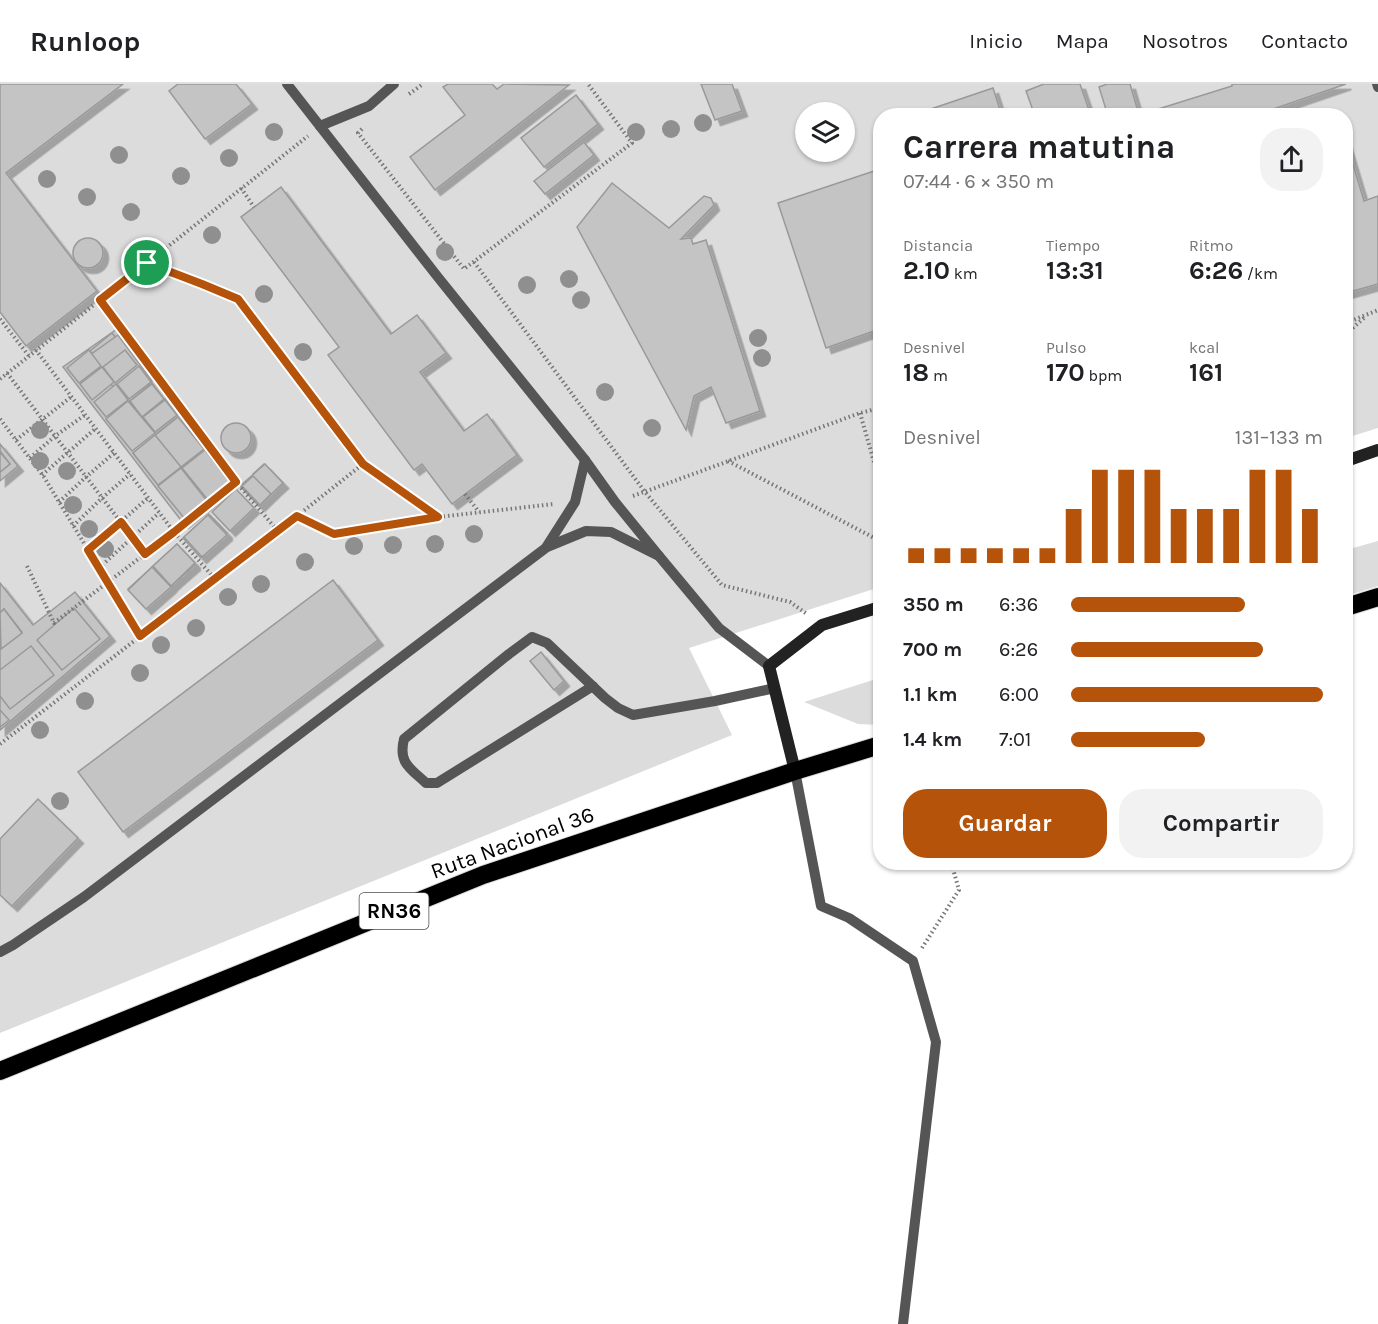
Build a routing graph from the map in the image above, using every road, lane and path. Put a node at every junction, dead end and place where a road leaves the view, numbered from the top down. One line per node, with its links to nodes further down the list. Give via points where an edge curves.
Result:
1 (287, 84): 6 (lane)
2 (394, 84): 6 (lane, via 369,106)
3 (423, 84): 5 (path)
4 (588, 84): 10 (path, via 632,143)
5 (404, 98)
6 (320, 126): 8 (path); 37 (lane)
7 (367, 126): 10 (path, via 358,133 464,269)
8 (241, 188): 9 (path); 11 (path)
9 (254, 207)
10 (474, 262): 44 (path)
11 (147, 263): 12 (path); 39 (path, via 238,299)
12 (100, 300): 18 (path); 43 (path)
13 (1378, 310): 14 (path)
14 (1367, 315): 16 (path); 17 (path)
15 (0, 319): 19 (path)
16 (1353, 320)
17 (1353, 328)
18 (36, 350): 19 (path); 22 (path)
19 (29, 356): 20 (path)
20 (7, 373): 21 (path); 27 (path)
21 (0, 379)
22 (72, 397): 25 (path); 27 (path)
23 (873, 410): 24 (path)
24 (860, 413): 35 (path); 38 (path)
25 (85, 415): 28 (path); 29 (path)
26 (0, 419): 30 (path)
27 (42, 419): 29 (path); 30 (path)
28 (96, 428): 32 (path); 33 (path)
29 (55, 436): 32 (path); 34 (path)
30 (16, 440): 34 (path)
31 (1378, 450): 36 (main road)
32 (67, 452): 41 (path); 42 (path)
33 (114, 453): 40 (path); 42 (path)
34 (30, 458): 41 (path)
35 (873, 458)
36 (1353, 459)
37 (585, 460): 49 (lane); 50 (lane)
38 (729, 461): 44 (path); 59 (path)
39 (363, 464): 53 (path); 54 (path)
40 (130, 474): 46 (path); 47 (path)
41 (42, 475): 48 (path)
42 (86, 477): 46 (path); 48 (path)
43 (236, 482): 57 (path); 58 (path)
44 (645, 492): 50 (path); 72 (path, via 722,585 790,602)
45 (465, 494): 51 (path)
46 (102, 498): 55 (path); 56 (path)
47 (148, 498): 52 (path); 55 (path)
48 (59, 502): 56 (path)
49 (575, 502): 51 (path); 61 (lane)
50 (615, 502): 64 (lane)
51 (479, 512): 54 (path)
52 (159, 513): 58 (path); 60 (path)
53 (297, 516): 54 (path, via 334,534); 57 (path)
54 (438, 517)
55 (121, 522): 60 (path); 62 (path)
56 (73, 525): 62 (path)
57 (277, 530): 67 (path)
58 (174, 532): 63 (path); 67 (path)
59 (873, 537)
60 (133, 538): 63 (path); 66 (path)
61 (547, 547): 64 (lane, via 586,531 612,532); 81 (lane, via 84,897)
62 (88, 550): 66 (path)
63 (145, 554): 68 (path)
64 (659, 556): 74 (lane, via 718,628)
65 (27, 566): 68 (path, via 54,623)
66 (99, 568): 68 (path)
67 (214, 578): 73 (path)
68 (107, 582): 73 (path)
69 (1378, 597): 70 (highway)
70 (1353, 605)
71 (873, 609): 72 (main road)
72 (822, 625): 74 (main road)
73 (140, 636): 77 (path)
74 (769, 666): 76 (main road)
75 (593, 686): 75 (lane, via 547,643 532,638 404,739 404,762 426,783 437,783); 76 (lane, via 618,708 633,714)
76 (775, 688): 79 (main road)
77 (0, 744)
78 (873, 747): 79 (highway, Ruta Nacional 36 / RN36)
79 (795, 771): 82 (lane, via 821,906 849,918); 83 (highway, Ruta Nacional 36 / RN36, via 483,875)
80 (953, 870): 82 (path, via 959,890)
81 (0, 952)
82 (913, 961): 84 (lane, via 936,1042)
83 (0, 1071)
84 (903, 1324)

